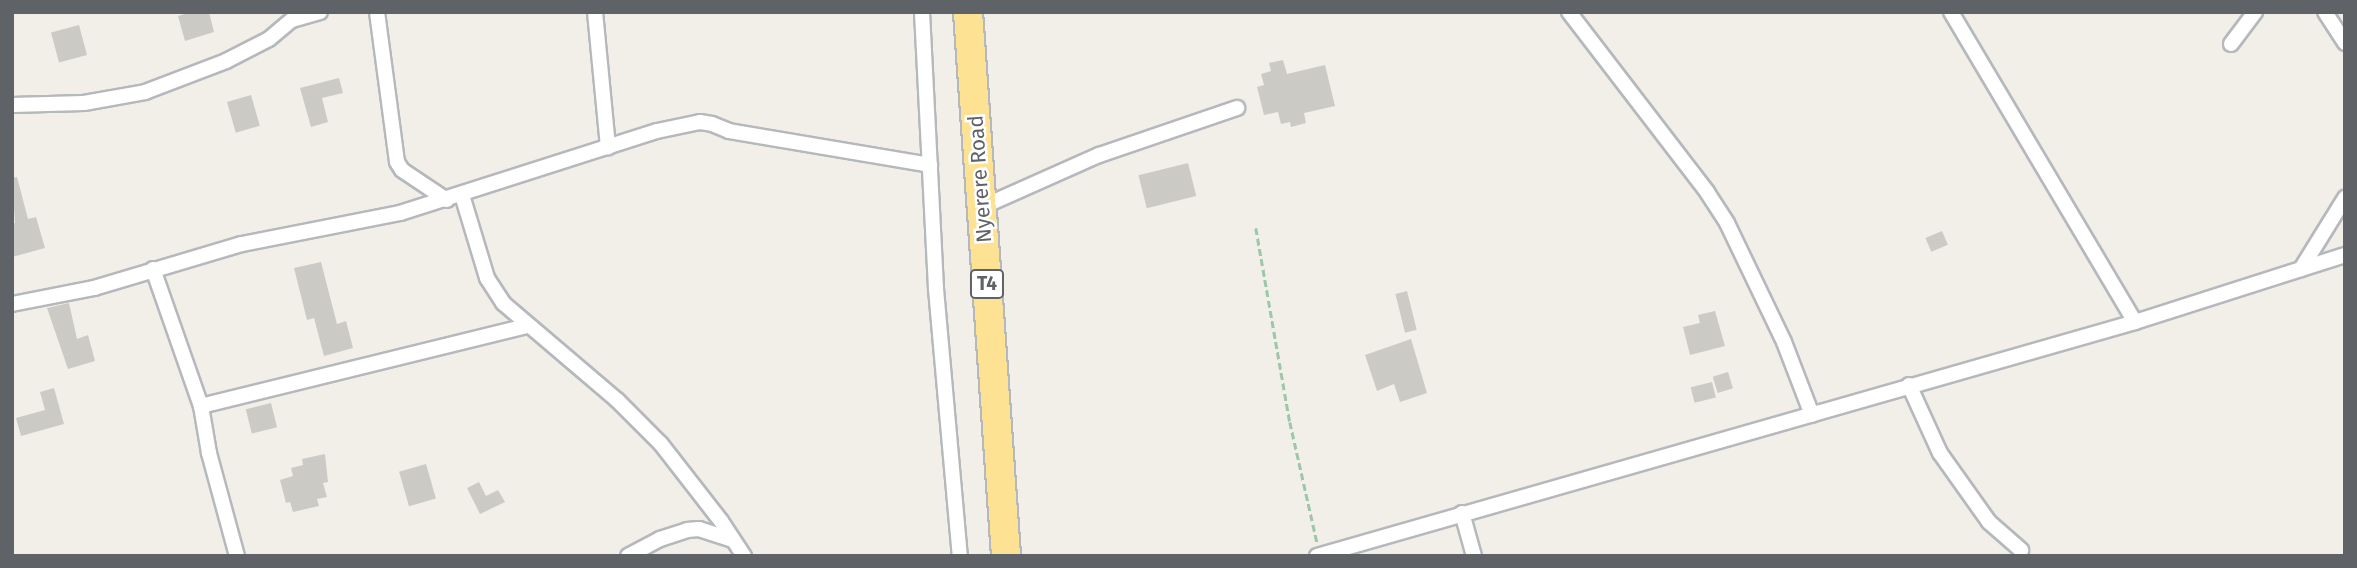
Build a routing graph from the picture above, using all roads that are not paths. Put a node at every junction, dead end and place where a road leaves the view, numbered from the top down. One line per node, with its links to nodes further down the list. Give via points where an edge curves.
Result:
1 (320, 12): 10 (street)
2 (377, 12): 17 (street, via 397,162 402,170)
3 (595, 12): 15 (street)
4 (922, 12): 16 (street)
5 (968, 12): 19 (highway, Nyerere Road / T4)
6 (1569, 12): 28 (street, via 1727,223 1784,342)
7 (1951, 12): 24 (street)
8 (2255, 12): 12 (street)
9 (2325, 12): 11 (street)
10 (289, 16): 13 (street, via 269,39 145,92 84,103)
11 (2345, 43)
12 (2231, 44)
13 (12, 105)
14 (1237, 107): 19 (street, via 1099,155)
15 (608, 147): 16 (street, via 700,122 729,131); 17 (street)
16 (930, 165): 36 (street, via 936,289)
17 (455, 197): 21 (street, via 242,244); 25 (street, via 487,278)
18 (2345, 198): 22 (street)
19 (982, 207): 37 (highway, Nyerere Road / T4)
20 (2345, 255): 22 (street)
21 (153, 269): 23 (street, via 94,288); 27 (street)
22 (2301, 269): 24 (street)
23 (12, 304)
24 (2135, 321): 26 (street)
25 (526, 326): 27 (street); 30 (street, via 617,400 661,444)
26 (1909, 385): 28 (street); 31 (street, via 1940,453 1989,522)
27 (201, 406): 33 (street)
28 (1812, 415): 29 (street)
29 (1462, 513): 32 (street); 38 (street)
30 (732, 540): 34 (street, via 699,529 687,530); 35 (street)
31 (2021, 550)
32 (1319, 555)
33 (237, 556)
34 (628, 556)
35 (744, 556)
36 (960, 556)
37 (1006, 556)
38 (1474, 556)

